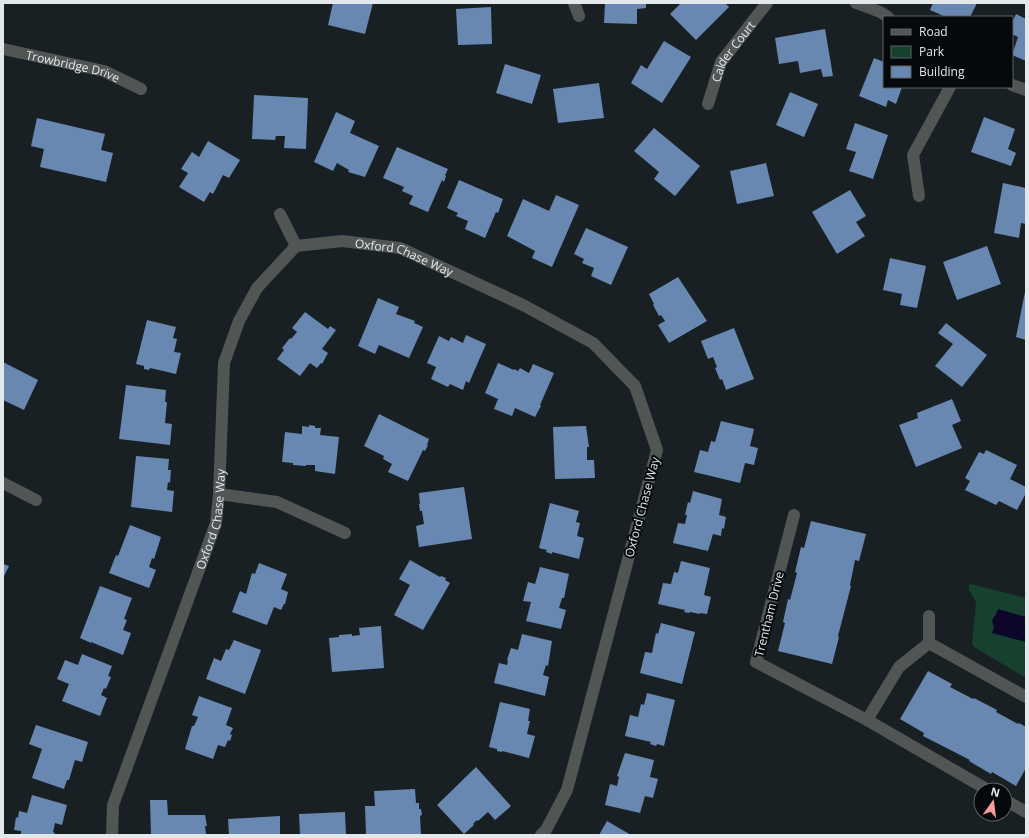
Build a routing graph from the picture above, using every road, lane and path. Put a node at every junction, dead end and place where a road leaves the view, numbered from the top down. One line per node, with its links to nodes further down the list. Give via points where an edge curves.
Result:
1 (574, 3): 5 (street)
2 (767, 3): 11 (street, Calder Court, via 721,62)
3 (856, 3): 4 (street)
4 (884, 11)
5 (580, 16)
6 (3, 49): 9 (street, Trowbridge Drive, via 104,71)
7 (1013, 85): 10 (street)
8 (949, 88): 12 (street, via 913,155)
9 (141, 89)
10 (1026, 90)
11 (708, 104)
12 (919, 196)
13 (280, 214): 14 (street)
14 (296, 246): 16 (street, Oxford Chase Way, via 257,288 239,321 224,363); 28 (street, Oxford Chase Way, via 342,241 400,248 523,305 593,343 635,386 657,450 567,790)
15 (3, 483): 17 (street)
16 (219, 494): 19 (street, via 277,502); 27 (street, Oxford Chase Way, via 216,523 113,804)
17 (36, 500)
18 (794, 515): 23 (street, Trentham Drive, via 756,662)
19 (345, 533)
20 (929, 616): 21 (street)
21 (929, 643): 22 (street); 23 (street, via 899,667)
22 (1026, 697)
23 (867, 720): 24 (street, Trentham Drive)
24 (974, 782)
25 (1013, 805): 26 (street)
26 (1026, 812)
27 (112, 835)
28 (541, 835)

